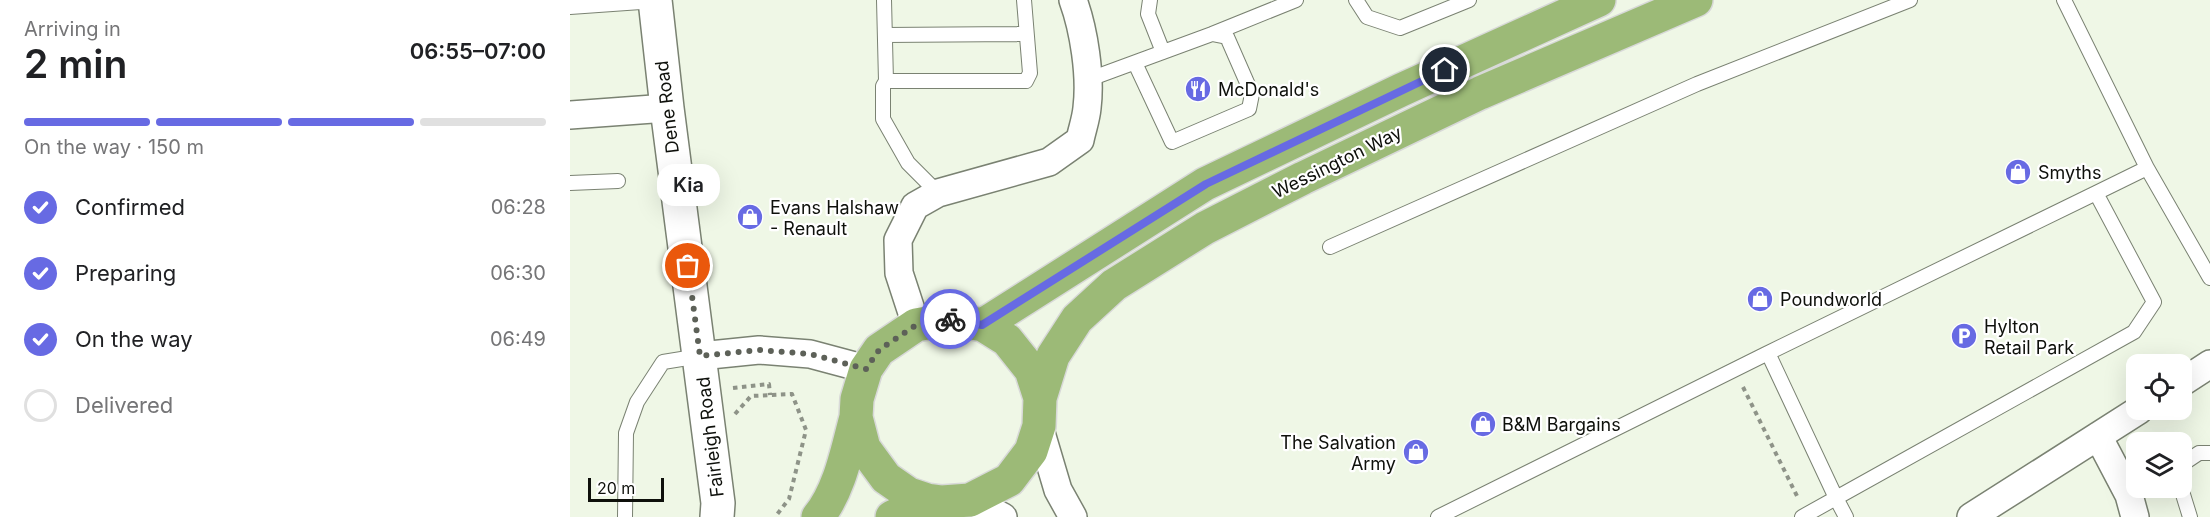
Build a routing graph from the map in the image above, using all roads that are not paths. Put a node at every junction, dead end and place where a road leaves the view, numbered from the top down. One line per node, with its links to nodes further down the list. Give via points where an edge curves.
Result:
1 (885, 0): 16 (lane)
2 (1024, 0): 14 (lane)
3 (1073, 0): 19 (street, via 1080,20)
4 (1150, 0): 17 (lane, via 1148,14)
5 (1296, 0): 15 (lane)
6 (1356, 0): 7 (lane, via 1367,17 1400,28)
7 (1469, 0)
8 (1599, 0): 31 (highway, Wessington Way, via 1206,184)
9 (1696, 0): 37 (highway, Wessington Way, via 1480,93 1303,178 1206,228 1114,285 1077,319 1053,356)
10 (1910, 0): 28 (lane, via 1697,84)
11 (2064, 0): 23 (lane)
12 (655, 1): 13 (lane); 21 (street, Dene Road)
13 (570, 7)
14 (1026, 34): 16 (lane); 20 (lane, via 1030,73 1026,81)
15 (1212, 34): 17 (lane); 18 (lane, via 1227,37 1252,94 1249,109 1172,142)
16 (885, 35): 20 (lane)
17 (1163, 52): 18 (lane)
18 (1135, 63): 19 (lane)
19 (1087, 80): 26 (street, via 1087,108 1080,140 1048,162)
20 (886, 81): 26 (lane, via 882,119 908,163)
21 (667, 108): 22 (street); 33 (street, Dene Road)
22 (570, 115)
23 (2147, 168): 27 (lane); 29 (lane)
24 (618, 181): 25 (lane)
25 (570, 183)
26 (938, 193): 30 (street, via 915,206 898,240 898,273)
27 (2096, 193): 32 (lane); 43 (lane, via 2154,302 2134,332)
28 (1330, 247)
29 (2210, 278)
30 (916, 325): 31 (highway, Wessington Way, via 950,319); 35 (highway, Wessington Way, via 879,350)
31 (982, 325): 37 (highway, Wessington Way, via 1007,340 1031,370)
32 (1768, 353): 43 (lane); 54 (lane)
33 (700, 356): 35 (street, via 759,350 810,354); 48 (lane, via 663,362 637,402 626,433); 49 (street, Fairleigh Road)
34 (2210, 364): 36 (street)
35 (866, 369): 38 (highway, Wessington Way)
36 (2192, 375)
37 (1040, 412): 46 (highway, Wessington Way, via 1031,451 1009,480); 53 (street, via 1058,490)
38 (856, 417): 45 (highway, Wessington Way, via 864,448 886,478 909,494); 50 (highway, Wessington Way, via 844,462)
39 (2126, 418): 40 (street)
40 (2098, 436): 56 (street); 57 (street, via 2129,495)
41 (2210, 453): 42 (lane)
42 (2192, 458)
43 (1836, 498): 47 (lane); 55 (lane)
44 (2184, 498): 58 (lane)
45 (927, 500): 46 (highway, Wessington Way); 51 (highway, Wessington Way)
46 (970, 500): 52 (street)
47 (1804, 516)
48 (625, 517)
49 (717, 517)
50 (818, 517)
51 (892, 517)
52 (1003, 517)
53 (1073, 517)
54 (1438, 517)
55 (1846, 517)
56 (1971, 517)
57 (2135, 517)
58 (2190, 517)

